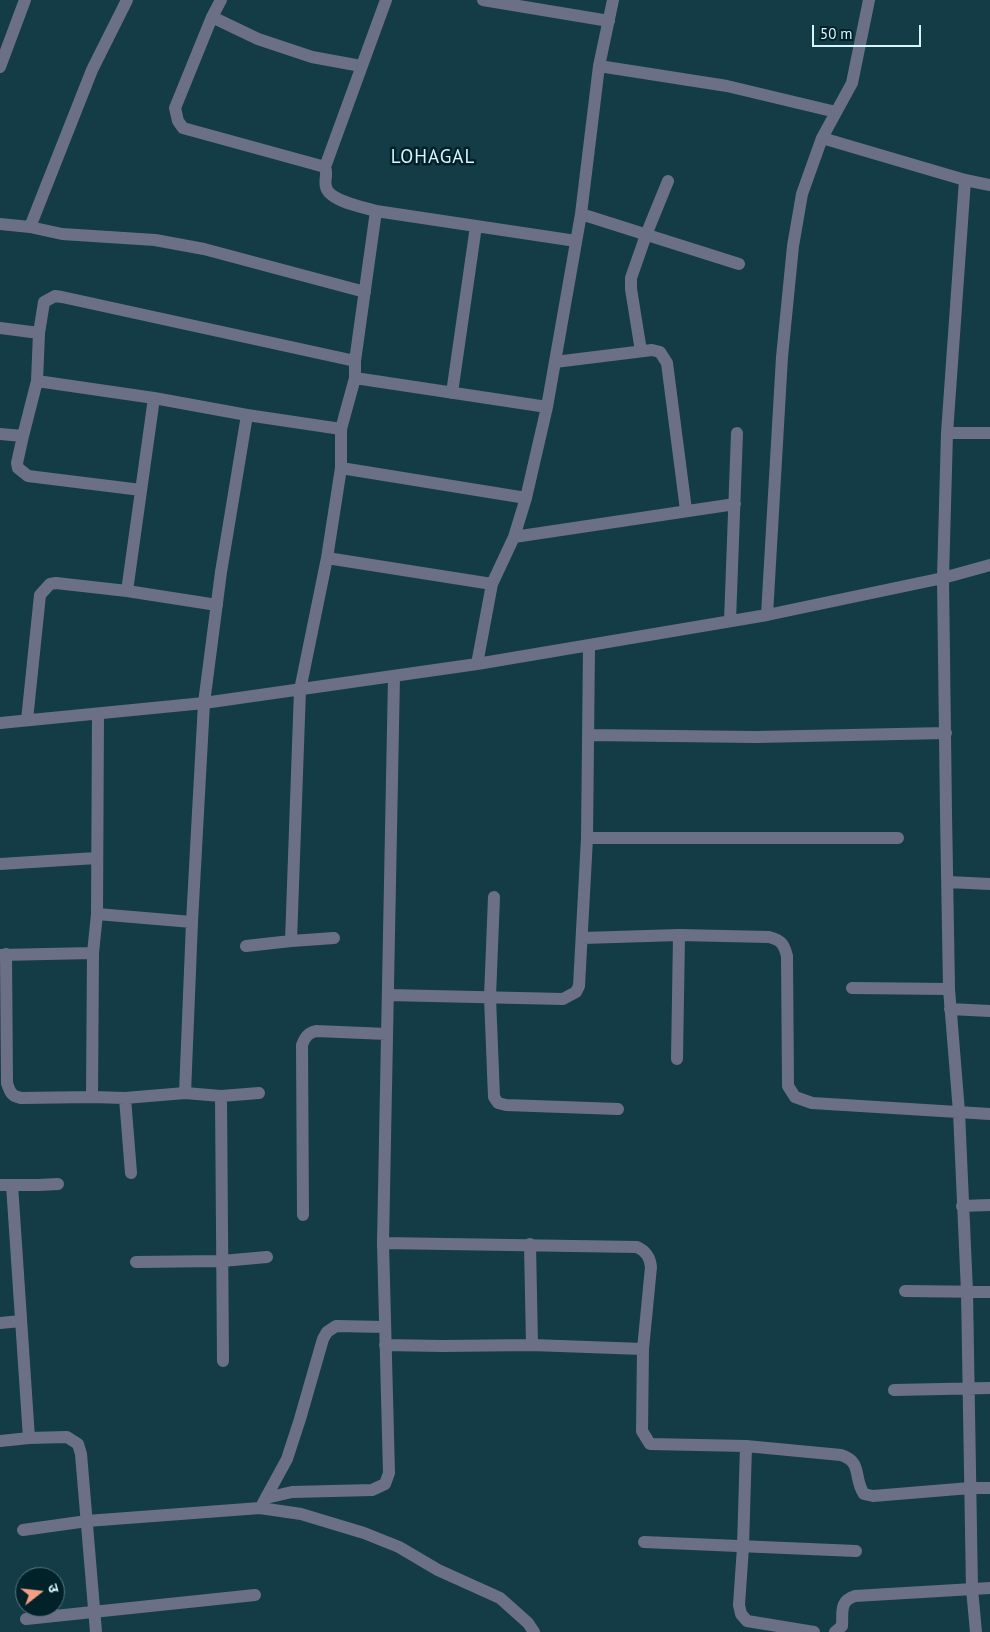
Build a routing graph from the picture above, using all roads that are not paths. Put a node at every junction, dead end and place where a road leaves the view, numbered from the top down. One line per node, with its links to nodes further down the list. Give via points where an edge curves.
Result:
1 (25, 0): 10 (street)
2 (127, 0): 23 (street, via 92,70)
3 (221, 0): 8 (street)
4 (386, 0): 11 (street)
5 (483, 0): 9 (street)
6 (613, 0): 9 (street)
7 (869, 0): 13 (street, via 852,83)
8 (212, 17): 11 (street, via 258,39 312,57); 15 (street, via 174,108 183,128)
9 (609, 21): 12 (street)
10 (0, 66)
11 (361, 66): 15 (street)
12 (599, 66): 13 (street, via 727,86); 20 (street)
13 (836, 112): 14 (street)
14 (822, 138): 16 (street); 57 (street, via 802,194 793,246 782,357)
15 (326, 167): 19 (street, via 325,184 330,194)
16 (965, 180): 18 (street); 41 (street)
17 (668, 181): 24 (street)
18 (990, 185)
19 (376, 211): 22 (street); 27 (street)
20 (581, 214): 24 (street); 25 (street)
21 (0, 224): 23 (street)
22 (476, 226): 25 (street); 35 (street)
23 (30, 227): 27 (street, via 62,234 155,240 204,249)
24 (646, 235): 26 (street); 30 (street, via 631,278)
25 (576, 241): 32 (street)
26 (739, 264)
27 (365, 292): 31 (street)
28 (0, 328): 29 (street)
29 (39, 332): 31 (street, via 44,302 55,296); 34 (street)
30 (641, 351): 32 (street); 49 (street, via 660,352 667,363)
31 (355, 362): 33 (street)
32 (555, 362): 37 (street)
33 (355, 378): 35 (street); 39 (street)
34 (37, 381): 36 (street); 44 (street)
35 (452, 392): 37 (street)
36 (154, 398): 38 (street); 46 (street)
37 (547, 406): 47 (street)
38 (248, 415): 39 (street); 56 (street)
39 (341, 429): 45 (street)
40 (737, 433): 48 (street)
41 (947, 433): 42 (street); 53 (street)
42 (990, 433)
43 (0, 434): 44 (street)
44 (23, 436): 46 (street, via 17,463 21,472 28,476)
45 (341, 468): 47 (street); 51 (street)
46 (141, 490): 55 (street)
47 (526, 498): 50 (street)
48 (735, 504): 49 (street); 58 (street)
49 (686, 510): 50 (street)
50 (514, 537): 54 (street)
51 (327, 558): 54 (street); 62 (street)
52 (990, 565): 53 (street)
53 (944, 578): 57 (street); 67 (street)
54 (492, 584): 60 (street)
55 (127, 591): 56 (street); 65 (street, via 56,583 44,588 40,596)
56 (217, 605): 63 (street)
57 (767, 615): 58 (street)
58 (730, 621): 59 (street)
59 (588, 646): 60 (street); 68 (street)
60 (477, 664): 61 (street)
61 (394, 676): 62 (street); 87 (street)
62 (300, 690): 63 (street); 81 (street)
63 (204, 703): 64 (street); 77 (street)
64 (98, 714): 65 (street); 71 (street)
65 (27, 720): 66 (street)
66 (0, 723)
67 (946, 733): 68 (street, via 756,737); 73 (street)
68 (588, 735): 69 (street)
69 (588, 838): 70 (street); 80 (street)
70 (898, 838)
71 (96, 858): 72 (street); 76 (street)
72 (0, 864)
73 (948, 882): 74 (street); 86 (street)
74 (990, 884)
75 (494, 897): 88 (street)
76 (98, 914): 77 (street); 83 (street)
77 (192, 922): 93 (street)
78 (679, 935): 80 (street); 92 (street); 99 (street, via 769,936 784,945 787,956 788,1086 795,1097 812,1103)
79 (334, 938): 81 (street)
80 (582, 938): 88 (street, via 576,992 563,999)
81 (291, 941): 82 (street)
82 (246, 946)
83 (93, 953): 84 (street); 96 (street)
84 (3, 954): 96 (street, via 10,1092 21,1098)
85 (852, 988): 86 (street)
86 (950, 989): 89 (street)
87 (388, 995): 88 (street); 91 (street)
88 (490, 997): 98 (street, via 492,1090 498,1103)
89 (950, 1009): 90 (street); 99 (street)
90 (990, 1011)
91 (387, 1034): 106 (street, via 316,1031 310,1032 302,1045); 107 (street)
92 (677, 1059)
93 (185, 1093): 95 (street); 97 (street)
94 (259, 1093): 95 (street)
95 (221, 1096): 110 (street)
96 (92, 1097): 97 (street)
97 (125, 1098): 101 (street)
98 (618, 1109)
99 (960, 1112): 100 (street); 105 (street)
100 (990, 1114)
101 (132, 1172)
102 (58, 1184): 103 (street)
103 (6, 1185): 115 (street)
104 (990, 1205): 105 (street)
105 (962, 1206): 113 (street)
106 (303, 1215)
107 (383, 1243): 108 (street); 117 (street)
108 (530, 1244): 119 (street); 120 (street, via 643,1249 651,1267)
109 (268, 1257): 110 (street)
110 (222, 1261): 111 (street); 121 (street)
111 (136, 1262)
112 (905, 1291): 113 (street)
113 (967, 1292): 114 (street); 124 (street)
114 (990, 1292)
115 (21, 1321): 116 (street); 125 (street)
116 (0, 1323)
117 (385, 1327): 118 (street); 130 (street, via 336,1326 327,1332 287,1459)
118 (385, 1345): 119 (street); 130 (street, via 389,1473 384,1484 372,1490 292,1492)
119 (532, 1345): 120 (street)
120 (643, 1349): 127 (street, via 642,1431 650,1444)
121 (222, 1361)
122 (990, 1388): 124 (street)
123 (894, 1390): 124 (street)
124 (969, 1390): 128 (street)
125 (29, 1438): 126 (street); 131 (street, via 67,1437 78,1444 82,1454)
126 (0, 1440)
127 (746, 1446): 128 (street, via 850,1458 856,1468 859,1488 864,1494 874,1496); 134 (street)
128 (970, 1488): 129 (street); 137 (street)
129 (990, 1488)
130 (263, 1503): 131 (street); 142 (street, via 364,1533 399,1547 438,1570 500,1598)
131 (87, 1521): 132 (street); 139 (street)
132 (23, 1530)
133 (644, 1542): 134 (street)
134 (743, 1547): 135 (street); 143 (street, via 740,1614 747,1622)
135 (856, 1551)
136 (990, 1588): 137 (street)
137 (972, 1589): 144 (street, via 855,1596 844,1603 842,1626); 145 (street)
138 (255, 1595): 139 (street)
139 (95, 1612): 140 (street); 141 (street)
140 (26, 1620)
141 (96, 1632)
142 (534, 1632)
143 (814, 1632)
144 (835, 1632)
145 (976, 1632)

